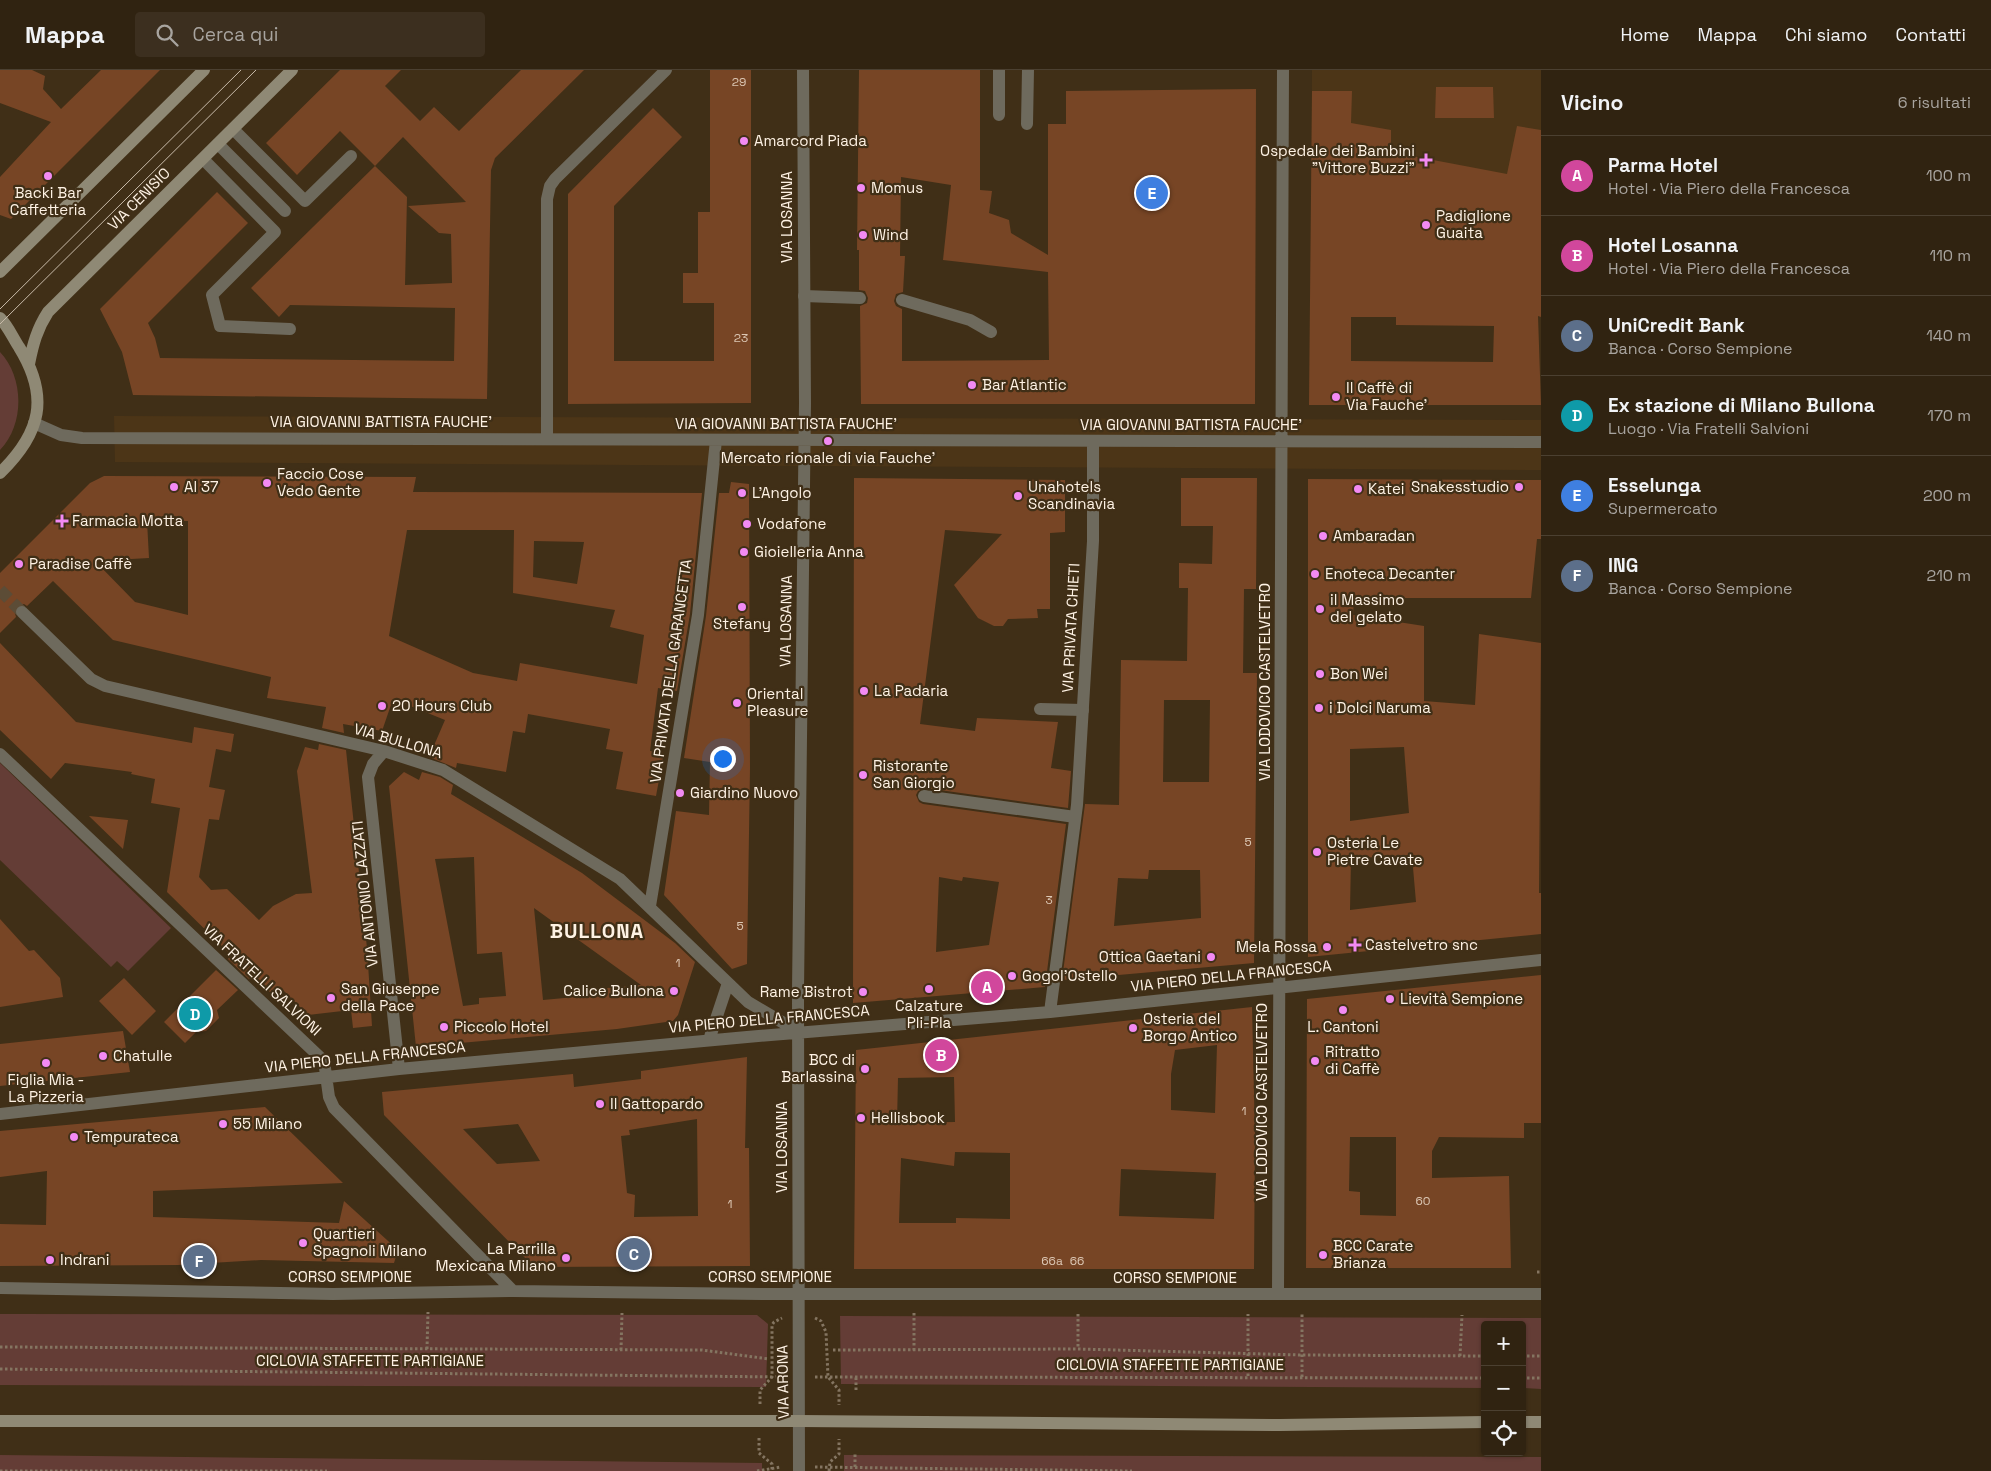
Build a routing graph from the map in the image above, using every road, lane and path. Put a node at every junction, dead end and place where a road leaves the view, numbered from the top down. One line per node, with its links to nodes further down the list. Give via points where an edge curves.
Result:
1 (204, 70): 15 (main road)
2 (292, 70): 10 (main road, VIA CENISIO)
3 (666, 70): 24 (street, via 550,186 547,200)
4 (803, 70): 16 (street, VIA LOSANNA)
5 (999, 70): 8 (street)
6 (1028, 70): 9 (street)
7 (1283, 70): 28 (street, VIA LODOVICO CASTELVETRO)
8 (999, 115)
9 (1028, 124)
10 (233, 129): 11 (main road, VIA CENISIO); 12 (street, via 305,201)
11 (218, 144): 13 (main road, VIA CENISIO); 14 (street)
12 (350, 156)
13 (203, 159): 20 (street, via 275,232 212,295 220,326); 22 (main road, VIA CENISIO, via 48,312 33,342)
14 (285, 210)
15 (0, 272)
16 (804, 296): 17 (street); 26 (street, VIA LOSANNA)
17 (860, 298)
18 (902, 300): 21 (street, via 970,320)
19 (0, 318): 22 (main road)
20 (290, 330)
21 (991, 332)
22 (30, 364): 23 (main road, via 38,399)
23 (34, 423): 24 (street, VIA GIOVANNI BATTISTA FAUCHE', via 61,435 82,438); 30 (main road, via 18,455)
24 (547, 439): 25 (street, VIA GIOVANNI BATTISTA FAUCHE')
25 (716, 440): 26 (street, VIA GIOVANNI BATTISTA FAUCHE'); 38 (street, VIA PRIVATA DELLA GARANCETTA, via 698,615)
26 (804, 440): 27 (street, VIA GIOVANNI BATTISTA FAUCHE'); 43 (street, VIA LOSANNA)
27 (1093, 441): 28 (street, VIA GIOVANNI BATTISTA FAUCHE'); 33 (street, VIA PRIVATA CHIETI, via 1093,541)
28 (1282, 441): 29 (street, VIA GIOVANNI BATTISTA FAUCHE'); 41 (street, VIA LODOVICO CASTELVETRO)
29 (1541, 442)
30 (0, 473)
31 (22, 612): 34 (street, VIA BULLONA, via 91,679 104,686)
32 (1040, 709): 33 (street)
33 (1082, 710): 37 (street, VIA PRIVATA CHIETI)
34 (384, 751): 38 (street, VIA BULLONA, via 443,770 620,879); 45 (street, VIA ANTONIO LAZZATI, via 373,764 368,777)
35 (0, 754): 46 (street, VIA FRATELLI SALVIONI, via 324,1061)
36 (924, 796): 37 (street)
37 (1075, 817): 42 (street, VIA PRIVATA CHIETI)
38 (650, 906): 40 (street, VIA BULLONA)
39 (1541, 960): 41 (street, VIA PIERO DELLA FRANCESCA)
40 (728, 983): 43 (street, VIA BULLONA, via 748,1002); 44 (street)
41 (1278, 986): 42 (street, VIA PIERO DELLA FRANCESCA); 51 (street, VIA LODOVICO CASTELVETRO)
42 (1050, 1012): 43 (street, VIA PIERO DELLA FRANCESCA)
43 (799, 1032): 44 (street, VIA PIERO DELLA FRANCESCA); 50 (street, VIA LOSANNA)
44 (709, 1040): 45 (street, VIA PIERO DELLA FRANCESCA)
45 (399, 1069): 46 (street, VIA PIERO DELLA FRANCESCA)
46 (326, 1076): 47 (street, VIA PIERO DELLA FRANCESCA); 49 (street, VIA FRATELLI SALVIONI, via 329,1097 344,1120)
47 (0, 1114)
48 (0, 1288): 49 (street, CORSO SEMPIONE, via 333,1294)
49 (513, 1292): 50 (street, CORSO SEMPIONE)
50 (798, 1293): 51 (street, CORSO SEMPIONE); 53 (street, VIA ARONA)
51 (1278, 1294): 52 (street, CORSO SEMPIONE)
52 (1541, 1294)
53 (798, 1311): 77 (path, via 772,1325); 78 (path, via 824,1325); 87 (street, VIA ARONA)
54 (428, 1312): 62 (path)
55 (622, 1313): 64 (path)
56 (914, 1313): 66 (path)
57 (1078, 1314): 63 (path)
58 (1248, 1314): 67 (path)
59 (1302, 1314): 68 (path)
60 (1462, 1314): 69 (path)
61 (0, 1346): 62 (path)
62 (427, 1348): 64 (path)
63 (1078, 1349): 66 (path); 67 (path)
64 (621, 1350): 73 (path, via 702,1350)
65 (833, 1350): 66 (path)
66 (914, 1351)
67 (1248, 1353): 68 (path); 76 (path)
68 (1302, 1355): 69 (path); 79 (path)
69 (1460, 1356): 70 (path)
70 (1481, 1356)
71 (1526, 1356): 72 (path)
72 (1541, 1356)
73 (769, 1359)
74 (0, 1369): 77 (path, CICLOVIA STAFFETTE PARTIGIANE)
75 (856, 1375): 76 (path, CICLOVIA STAFFETTE PARTIGIANE); 78 (path, CICLOVIA STAFFETTE PARTIGIANE); 85 (path)
76 (1248, 1376): 79 (path, CICLOVIA STAFFETTE PARTIGIANE)
77 (772, 1377): 83 (path)
78 (827, 1377): 84 (path)
79 (1302, 1377): 80 (path, CICLOVIA STAFFETTE PARTIGIANE)
80 (1481, 1378)
81 (1526, 1378): 82 (path)
82 (1541, 1378)
83 (760, 1390)
84 (839, 1390)
85 (856, 1390)
86 (0, 1421): 87 (main road)
87 (800, 1421): 88 (main road, via 1280,1425); 100 (street, VIA ARONA)
88 (1481, 1422)
89 (1526, 1422): 90 (main road)
90 (1541, 1422)
91 (840, 1450): 95 (path)
92 (759, 1453): 96 (path, via 772,1464)
93 (855, 1454): 94 (path)
94 (855, 1467): 95 (path); 101 (path)
95 (830, 1468)
96 (771, 1469): 99 (path)
97 (0, 1471): 98 (path)
98 (328, 1471)
99 (757, 1471)
100 (799, 1471)
101 (1132, 1471)

